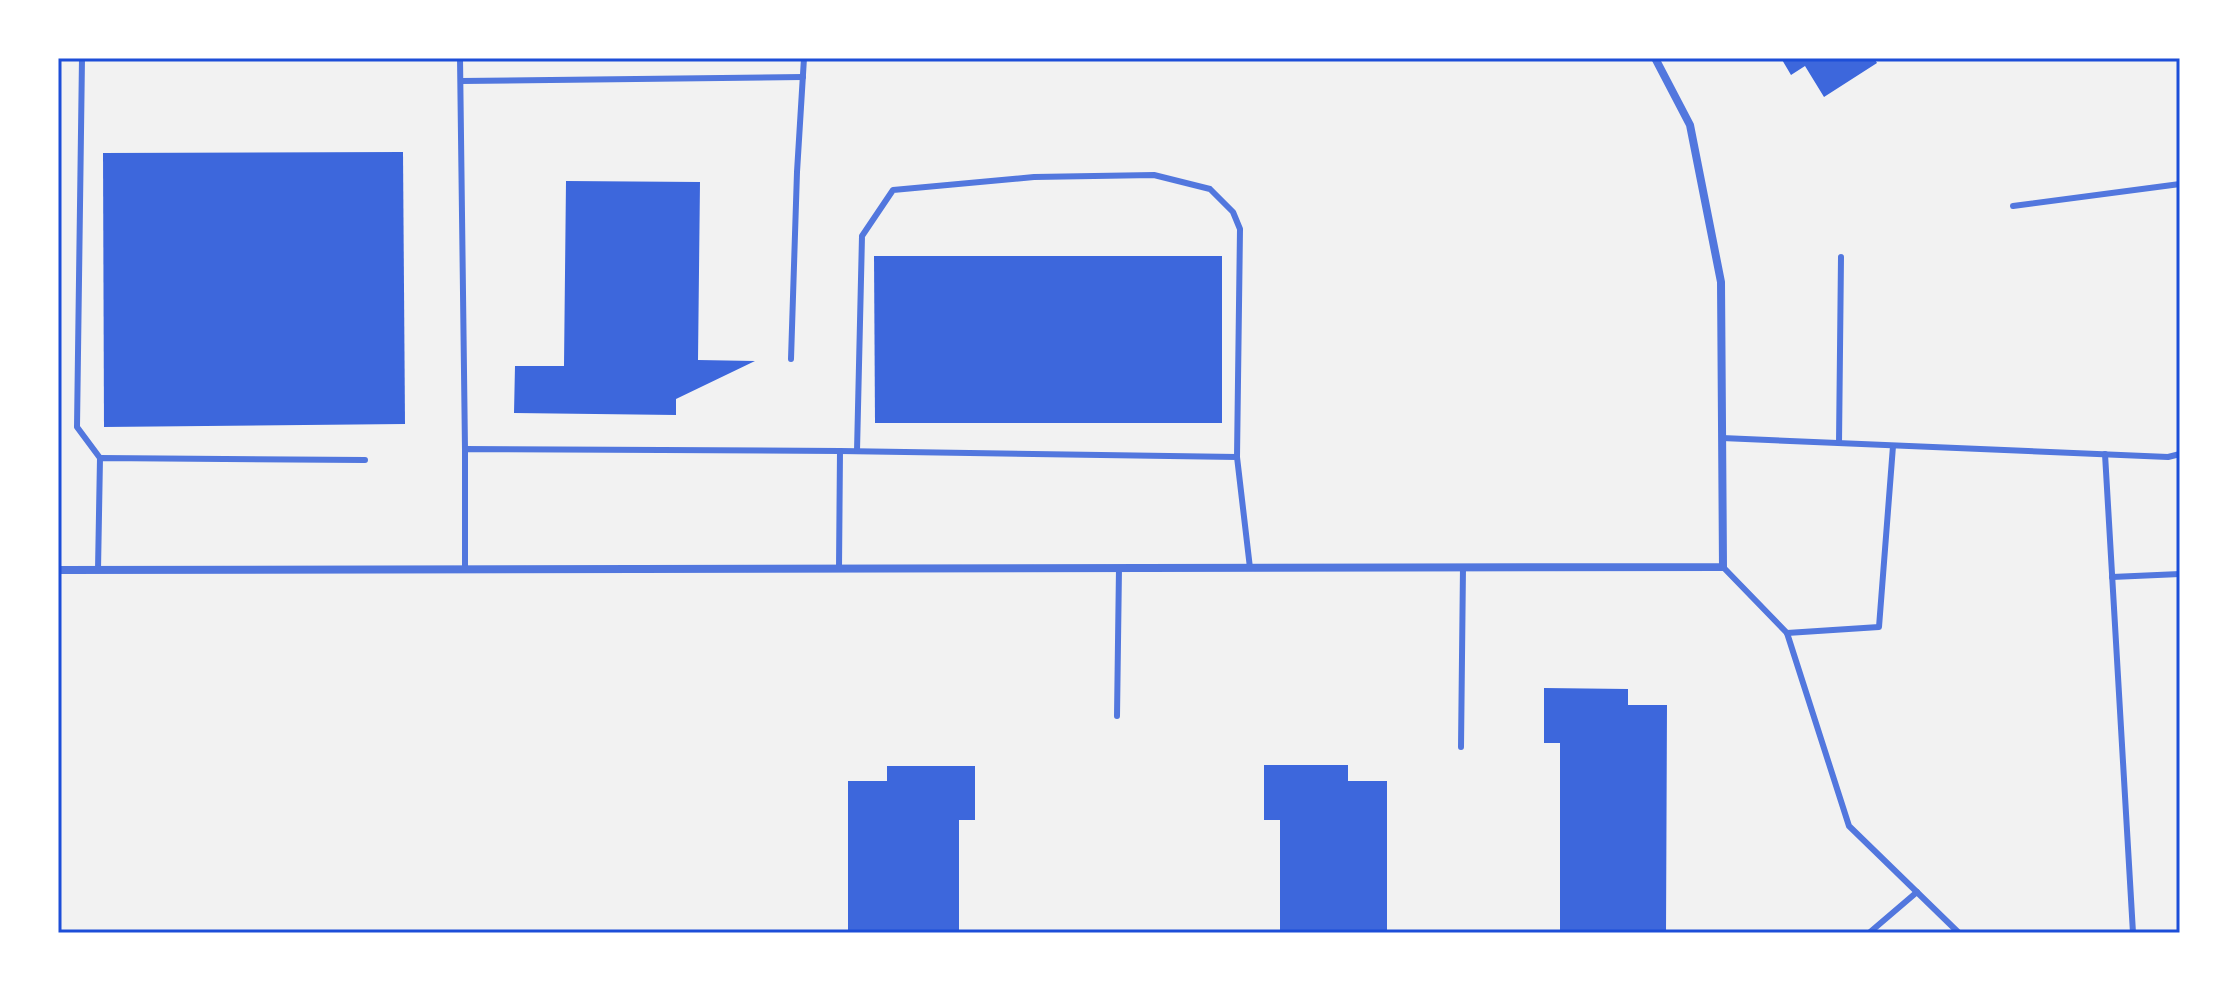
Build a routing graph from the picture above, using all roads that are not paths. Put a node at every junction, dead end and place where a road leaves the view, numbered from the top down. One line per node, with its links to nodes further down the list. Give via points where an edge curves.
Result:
1 (82, 58): 20 (lane, via 77,427)
2 (460, 58): 6 (lane)
3 (804, 58): 5 (lane)
4 (1655, 58): 11 (street, via 1690,125 1721,282)
5 (803, 77): 6 (lane); 10 (lane)
6 (461, 81): 14 (lane)
7 (2180, 184): 8 (lane)
8 (2013, 206)
9 (1841, 257): 12 (lane)
10 (791, 359)
11 (1722, 438): 12 (lane); 23 (street)
12 (1839, 443): 13 (lane)
13 (1893, 446): 17 (lane); 32 (lane, via 1879,627)
14 (465, 449): 15 (lane); 29 (lane)
15 (840, 451): 16 (lane); 24 (lane)
16 (857, 451): 19 (lane); 19 (lane, via 862,236 893,190 1034,177 1154,175 1210,189 1233,212 1240,229)
17 (2105, 454): 18 (lane); 31 (lane)
18 (2180, 454)
19 (1237, 457): 26 (lane)
20 (100, 458): 21 (lane); 28 (lane)
21 (365, 460)
22 (1463, 567): 23 (street); 26 (street); 34 (lane)
23 (1723, 567): 32 (lane)
24 (839, 568): 25 (street); 29 (street)
25 (1119, 568): 26 (street); 33 (lane)
26 (1250, 568)
27 (58, 570): 28 (street)
28 (98, 570): 29 (street)
29 (465, 570)
30 (2180, 574): 31 (lane)
31 (2112, 577): 38 (lane)
32 (1787, 633): 35 (lane, via 1849,826)
33 (1117, 716)
34 (1461, 747)
35 (1917, 892): 36 (lane); 37 (lane)
36 (1869, 933)
37 (1959, 933)
38 (2133, 933)

